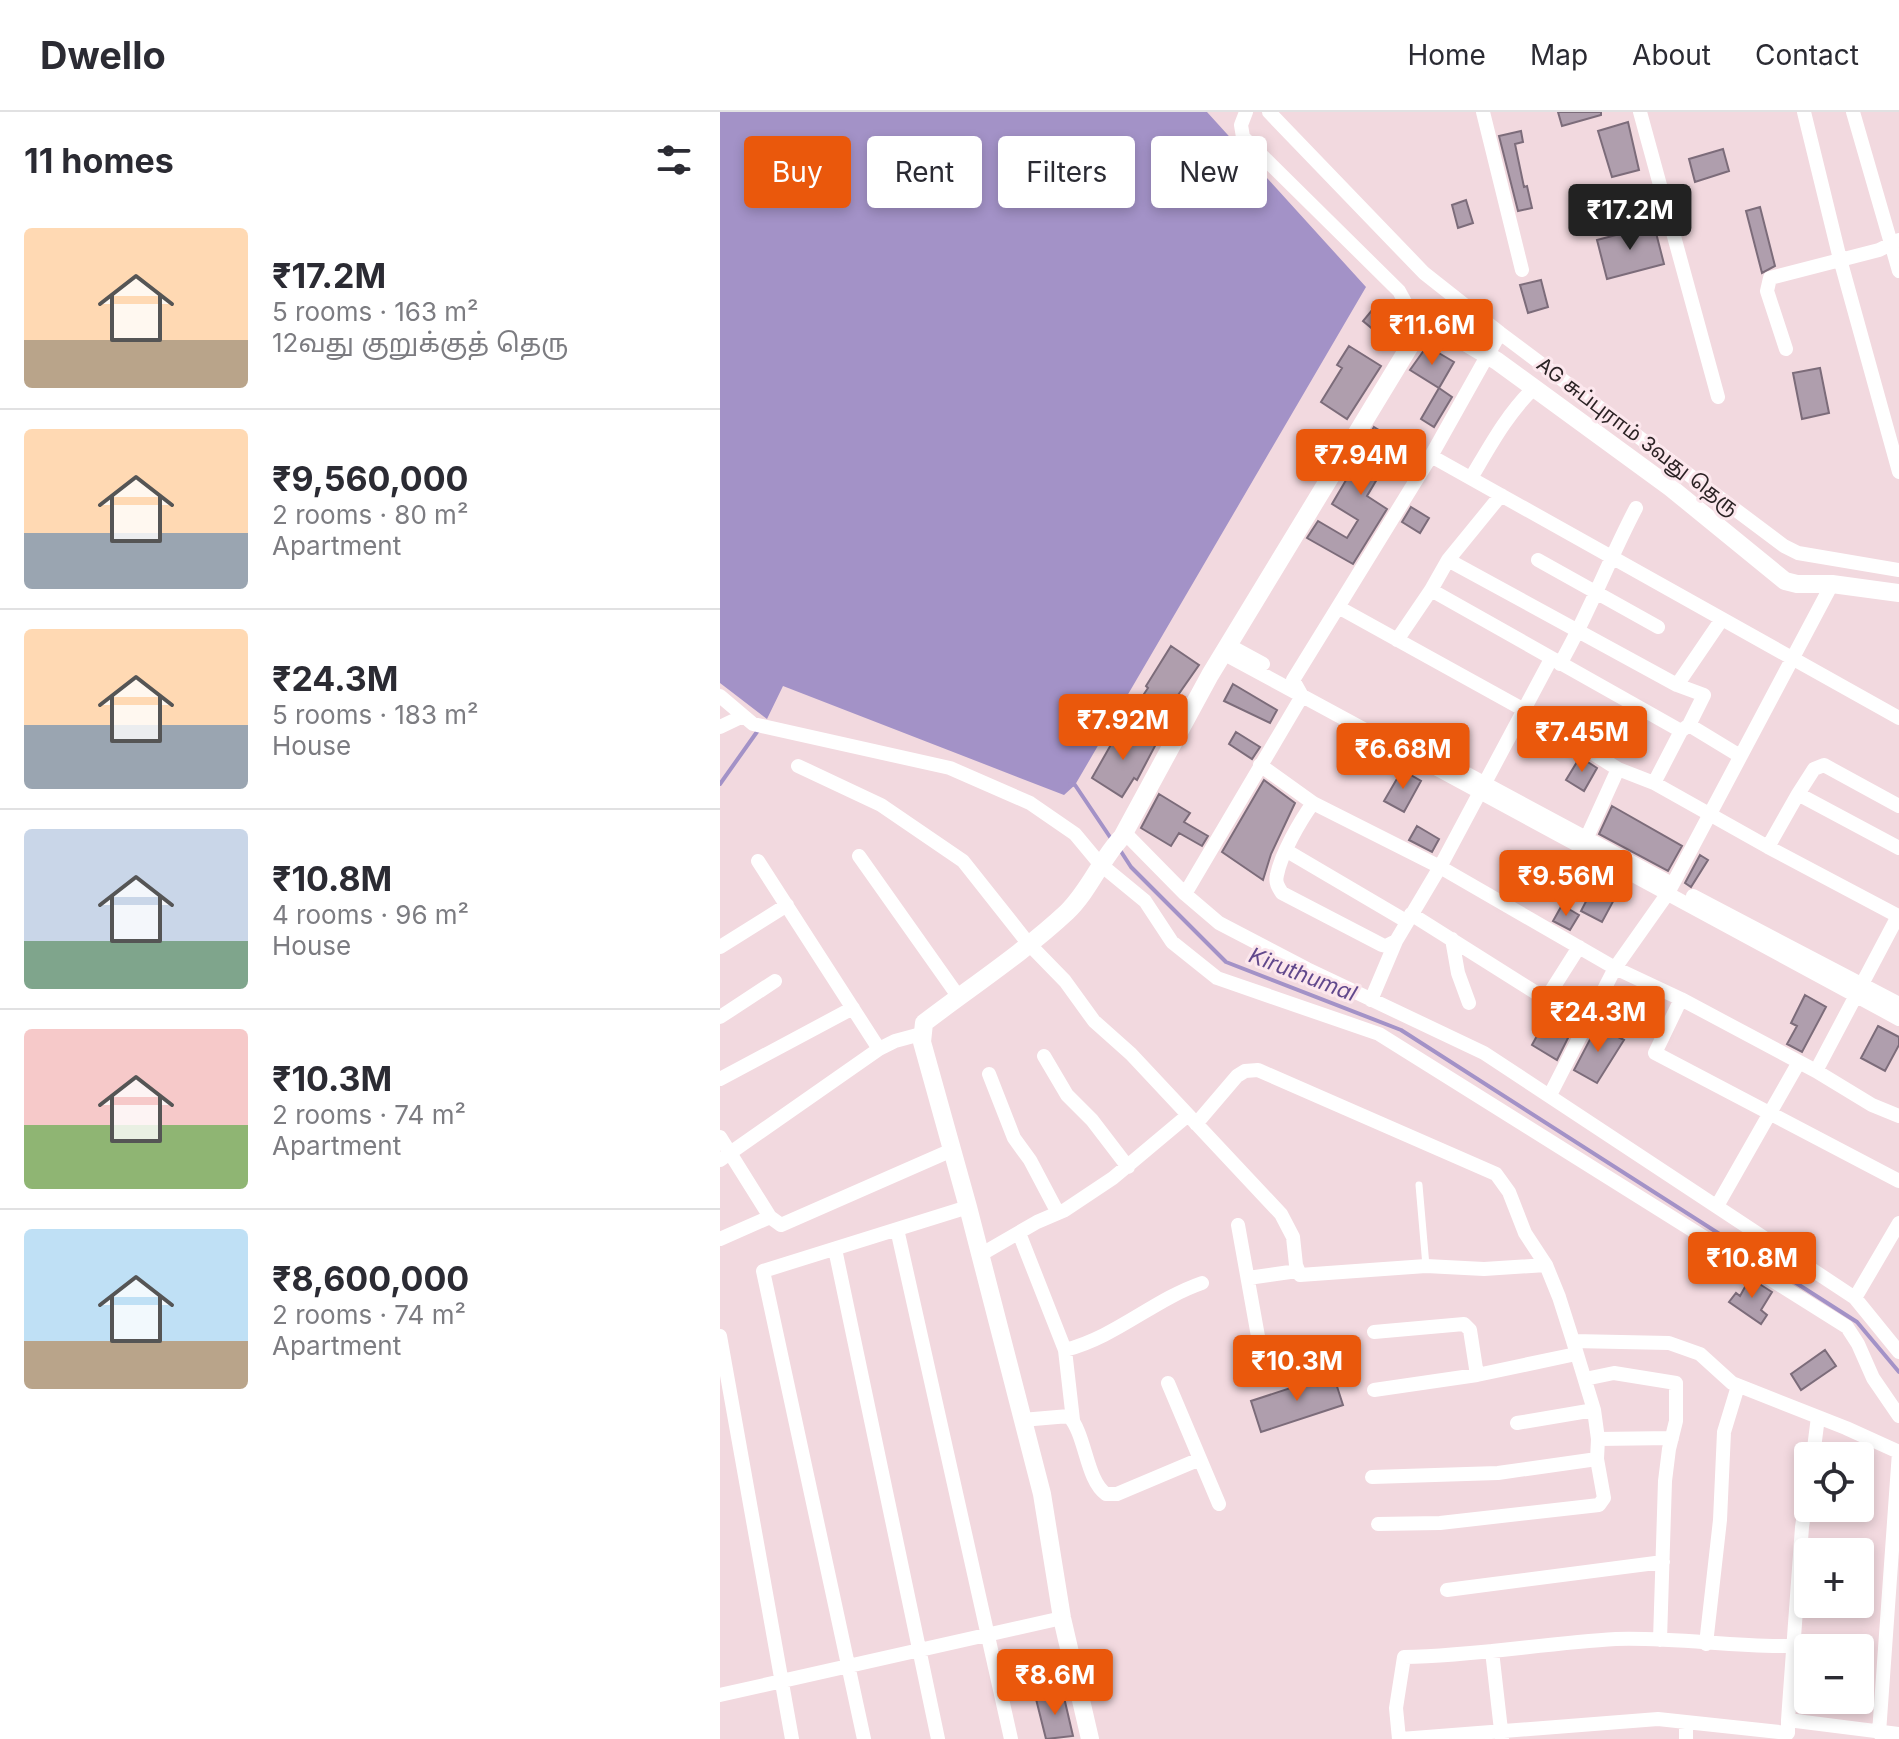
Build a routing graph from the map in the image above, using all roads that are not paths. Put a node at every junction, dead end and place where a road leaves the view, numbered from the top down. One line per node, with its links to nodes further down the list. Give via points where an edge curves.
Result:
1 (1269, 112): 12 (street, AG சுப்புராம் 3வது தெரு)
2 (1483, 112): 9 (street)
3 (1640, 112): 15 (street)
4 (1804, 112): 8 (street)
5 (1853, 112): 7 (street)
6 (1245, 114): 11 (street, via 1243,137 1399,291)
7 (1895, 242): 8 (street); 10 (street)
8 (1840, 259): 13 (street, via 1770,278 1767,291); 18 (street)
9 (1522, 270)
10 (1899, 271)
11 (1422, 333): 12 (street, via 1445,330); 37 (street)
12 (1493, 344): 14 (street); 16 (street, AG சுப்புராம் 3வது தெரு); 17 (street)
13 (1786, 349)
14 (1534, 388): 16 (street); 19 (street, via 1515,406)
15 (1718, 397)
16 (1619, 435): 20 (street)
17 (1431, 456): 19 (street); 32 (street)
18 (1899, 472)
19 (1471, 478): 21 (street)
20 (1678, 478): 23 (street); 23 (street, AG சுப்புராம் 3வது தெரு)
21 (1501, 495): 24 (street); 25 (street)
22 (1636, 508): 24 (street)
23 (1760, 543): 27 (street, AG சுப்புராம் 3வது தெரு); 28 (street, via 1785,581)
24 (1610, 556): 30 (street); 33 (street)
25 (1448, 560): 29 (street); 35 (street)
26 (1538, 560): 30 (street)
27 (1899, 570)
28 (1832, 584): 31 (street); 38 (street)
29 (1431, 590): 36 (street); 39 (street)
30 (1594, 592): 34 (street); 35 (street)
31 (1899, 593)
32 (1338, 607): 36 (street); 40 (street)
33 (1722, 619): 38 (street); 41 (street)
34 (1658, 627)
35 (1579, 631): 39 (street); 41 (street)
36 (1397, 640): 44 (street)
37 (1226, 649): 40 (street); 43 (street); 59 (street)
38 (1792, 659): 45 (street); 49 (street)
39 (1556, 661): 44 (street); 48 (street)
40 (1293, 680): 43 (street); 54 (street)
41 (1677, 685): 48 (street, via 1704,695)
42 (720, 696): 46 (street)
43 (1302, 696): 50 (street); 54 (street)
44 (1524, 710): 52 (street); 54 (street)
45 (1899, 718)
46 (754, 723): 47 (street); 65 (street, via 950,768 1030,803)
47 (720, 727)
48 (1685, 728): 49 (street); 53 (street)
49 (1740, 756): 58 (street)
50 (1260, 765): 56 (street); 69 (street)
51 (798, 766): 75 (street, via 881,805 963,861)
52 (1618, 769): 53 (street); 60 (street)
53 (1654, 783): 58 (street)
54 (1482, 787): 60 (street); 67 (street); 68 (street)
55 (1798, 794): 57 (street, via 1814,769 1824,765); 61 (street); 62 (street)
56 (1313, 803): 63 (street); 67 (street)
57 (1899, 806)
58 (1709, 816): 61 (street); 68 (street)
59 (1123, 834): 65 (street); 69 (street)
60 (1587, 837): 68 (street)
61 (1768, 847): 71 (street)
62 (1899, 848)
63 (1287, 851): 72 (street); 74 (street, via 1276,875 1282,893 1382,945)
64 (859, 856): 81 (street)
65 (1104, 858): 75 (street, via 1069,910); 137 (street, via 1145,901 1172,942 1217,978 1379,1034 1847,1327)
66 (758, 861): 70 (street)
67 (1440, 867): 72 (street); 77 (street)
68 (1670, 888): 78 (street); 80 (street)
69 (1185, 894): 84 (street, via 1219,923)
70 (787, 905): 76 (street); 87 (street)
71 (1899, 916): 80 (street)
72 (1409, 918): 73 (street); 74 (street)
73 (1452, 939): 82 (street); 85 (street)
74 (1396, 941): 84 (street)
75 (1028, 943): 81 (street); 101 (street, via 1094,1021)
76 (720, 947)
77 (1579, 947): 78 (street); 82 (street)
78 (1615, 968): 83 (street); 88 (street)
79 (775, 981): 89 (street)
80 (1860, 991): 86 (street); 90 (street); 95 (street)
81 (958, 996): 91 (street, via 924,1023)
82 (1546, 999): 88 (street)
83 (1681, 999): 94 (street); 99 (street, via 1655,1053)
84 (1371, 1000): 98 (street, via 1484,1053)
85 (1469, 1003)
86 (1899, 1004)
87 (853, 1008): 92 (street); 97 (street)
88 (1591, 1016): 98 (street)
89 (720, 1017)
90 (1899, 1019)
91 (921, 1034): 92 (street); 103 (street)
92 (879, 1049): 104 (street)
93 (1044, 1056): 105 (street, via 1067,1095)
94 (1799, 1062): 95 (street); 99 (street)
95 (1816, 1071): 100 (street)
96 (989, 1074): 110 (street, via 1014,1138)
97 (720, 1079)
98 (1550, 1095): 108 (street)
99 (1769, 1114): 106 (street); 108 (street)
100 (1899, 1116)
101 (1191, 1120): 105 (street); 119 (street, via 1237,1076 1258,1070 1496,1174); 121 (street, via 1281,1214 1293,1237)
102 (720, 1137): 104 (street)
103 (952, 1150): 109 (street); 111 (street, via 788,1224)
104 (725, 1157): 111 (street)
105 (1128, 1167): 110 (street)
106 (1899, 1181)
107 (1419, 1185): 120 (lane)
108 (1717, 1206): 124 (street)
109 (968, 1207): 114 (street); 118 (street)
110 (1058, 1213): 115 (street)
111 (770, 1217): 116 (street)
112 (1899, 1223): 124 (street)
113 (1238, 1225): 122 (street)
114 (897, 1229): 117 (street); 157 (street)
115 (1019, 1233): 118 (street); 128 (street)
116 (720, 1239)
117 (835, 1249): 161 (street); 163 (street, via 763,1271)
118 (980, 1255): 139 (street)
119 (1546, 1265): 120 (street); 127 (street)
120 (1426, 1266): 121 (street, via 1303,1276)
121 (1297, 1271): 122 (street)
122 (1248, 1278): 130 (street)
123 (1202, 1283): 128 (street, via 1092,1343)
124 (1855, 1298): 129 (street)
125 (1374, 1332): 131 (street, via 1464,1324 1470,1330)
126 (720, 1336): 164 (street)
127 (1574, 1348): 131 (street); 132 (street); 134 (street, via 1669,1343 1700,1354)
128 (1065, 1350): 140 (street)
129 (1899, 1352)
130 (1261, 1353)
131 (1477, 1375): 135 (street)
132 (1585, 1379): 136 (street); 142 (street, via 1614,1373 1676,1383)
133 (1168, 1383): 146 (street)
134 (1738, 1386): 138 (street); 159 (street, via 1724,1432)
135 (1374, 1390)
136 (1594, 1410): 141 (street); 143 (street)
137 (1899, 1416)
138 (1818, 1417): 144 (street); 145 (street)
139 (1022, 1420): 140 (street, via 1063,1415); 155 (street, via 1042,1494)
140 (1073, 1420): 146 (street, via 1097,1484 1106,1494)
141 (1517, 1423)
142 (1672, 1438): 143 (street); 152 (street)
143 (1598, 1439): 147 (street)
144 (1815, 1442)
145 (1899, 1452): 153 (street)
146 (1200, 1459): 149 (street)
147 (1597, 1459): 148 (street, via 1498,1473); 151 (street, via 1604,1498 1599,1505 1437,1524)
148 (1372, 1477)
149 (1219, 1504)
150 (1803, 1522): 160 (street)
151 (1378, 1524)
152 (1663, 1562): 154 (street); 158 (street)
153 (1895, 1563): 156 (street)
154 (1447, 1590)
155 (1062, 1618): 157 (street); 176 (street)
156 (1893, 1619): 169 (street)
157 (988, 1635): 161 (street); 175 (street)
158 (1660, 1640): 159 (street); 162 (street)
159 (1706, 1644): 160 (street)
160 (1793, 1646): 167 (street)
161 (919, 1650): 163 (street); 174 (street)
162 (1492, 1651): 171 (street); 177 (street, via 1404,1657 1396,1708)
163 (848, 1666): 164 (street); 173 (street)
164 (781, 1681): 165 (street); 172 (street)
165 (720, 1695)
166 (1686, 1722): 168 (street); 171 (street, via 1658,1719); 178 (street)
167 (1788, 1731): 168 (street); 169 (street)
168 (1718, 1732)
169 (1879, 1733): 170 (street)
170 (1899, 1734)
171 (1502, 1736): 177 (street)
172 (792, 1739)
173 (864, 1739)
174 (938, 1739)
175 (1011, 1739)
176 (1090, 1739)
177 (1400, 1739)
178 (1686, 1739)

